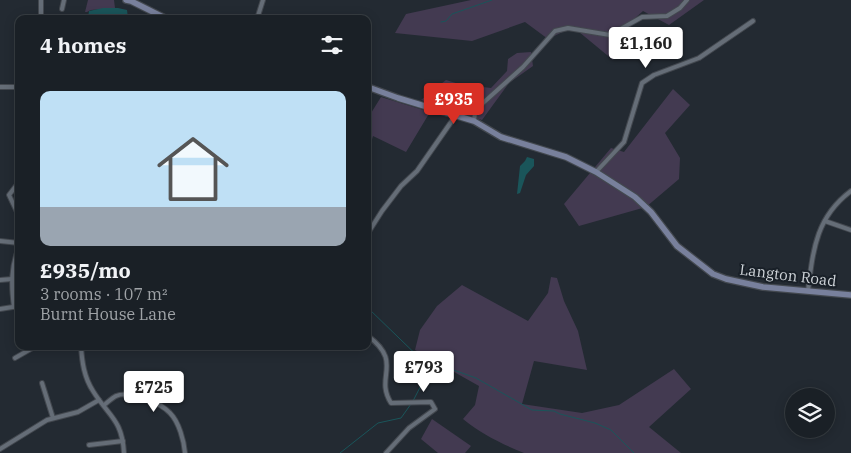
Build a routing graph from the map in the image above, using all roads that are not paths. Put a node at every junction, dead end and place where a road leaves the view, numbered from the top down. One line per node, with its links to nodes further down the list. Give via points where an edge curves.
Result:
1 (41, 0): 7 (street)
2 (64, 0): 6 (street)
3 (126, 0): 8 (street)
4 (263, 0): 9 (street)
5 (687, 0): 14 (street, via 667,16 642,17 610,35 568,28 555,31)
6 (62, 9)
7 (41, 15)
8 (158, 15)
9 (258, 15)
10 (753, 21): 18 (street, via 699,58 654,75 642,83 624,142)
11 (0, 87): 12 (street)
12 (15, 87)
13 (371, 88): 15 (street, Langton Road)
14 (475, 113): 16 (street); 17 (street)
15 (456, 115): 16 (street, Langton Road); 23 (street)
16 (464, 117): 17 (street, Langton Road)
17 (474, 121): 18 (street, Langton Road, via 501,137 566,157)
18 (596, 172): 30 (street, Langton Road, via 635,197 677,246 713,274 763,287)
19 (15, 187): 21 (street, via 9,195)
20 (851, 191): 22 (street, via 838,200)
21 (15, 208)
22 (825, 221): 24 (street); 30 (street, via 813,253)
23 (371, 228)
24 (851, 230)
25 (0, 241): 26 (street)
26 (15, 242)
27 (15, 256): 28 (street)
28 (12, 279): 29 (street); 31 (street)
29 (0, 280)
30 (808, 291): 32 (street, Langton Road)
31 (15, 295)
32 (851, 295)
33 (15, 306): 34 (street)
34 (0, 309)
35 (371, 339): 48 (street, via 387,358 386,394 391,404 431,402 435,409 409,428)
36 (29, 350): 38 (street)
37 (81, 350): 40 (street, via 84,373)
38 (15, 358)
39 (42, 383): 42 (street)
40 (100, 400): 41 (street); 42 (street, via 78,412)
41 (104, 405): 43 (street, via 120,427); 47 (street, via 126,394 155,402 170,413 178,426)
42 (53, 418): 45 (street)
43 (123, 441): 44 (street); 46 (street)
44 (89, 445)
45 (0, 448)
46 (124, 453)
47 (185, 453)
48 (386, 453)

